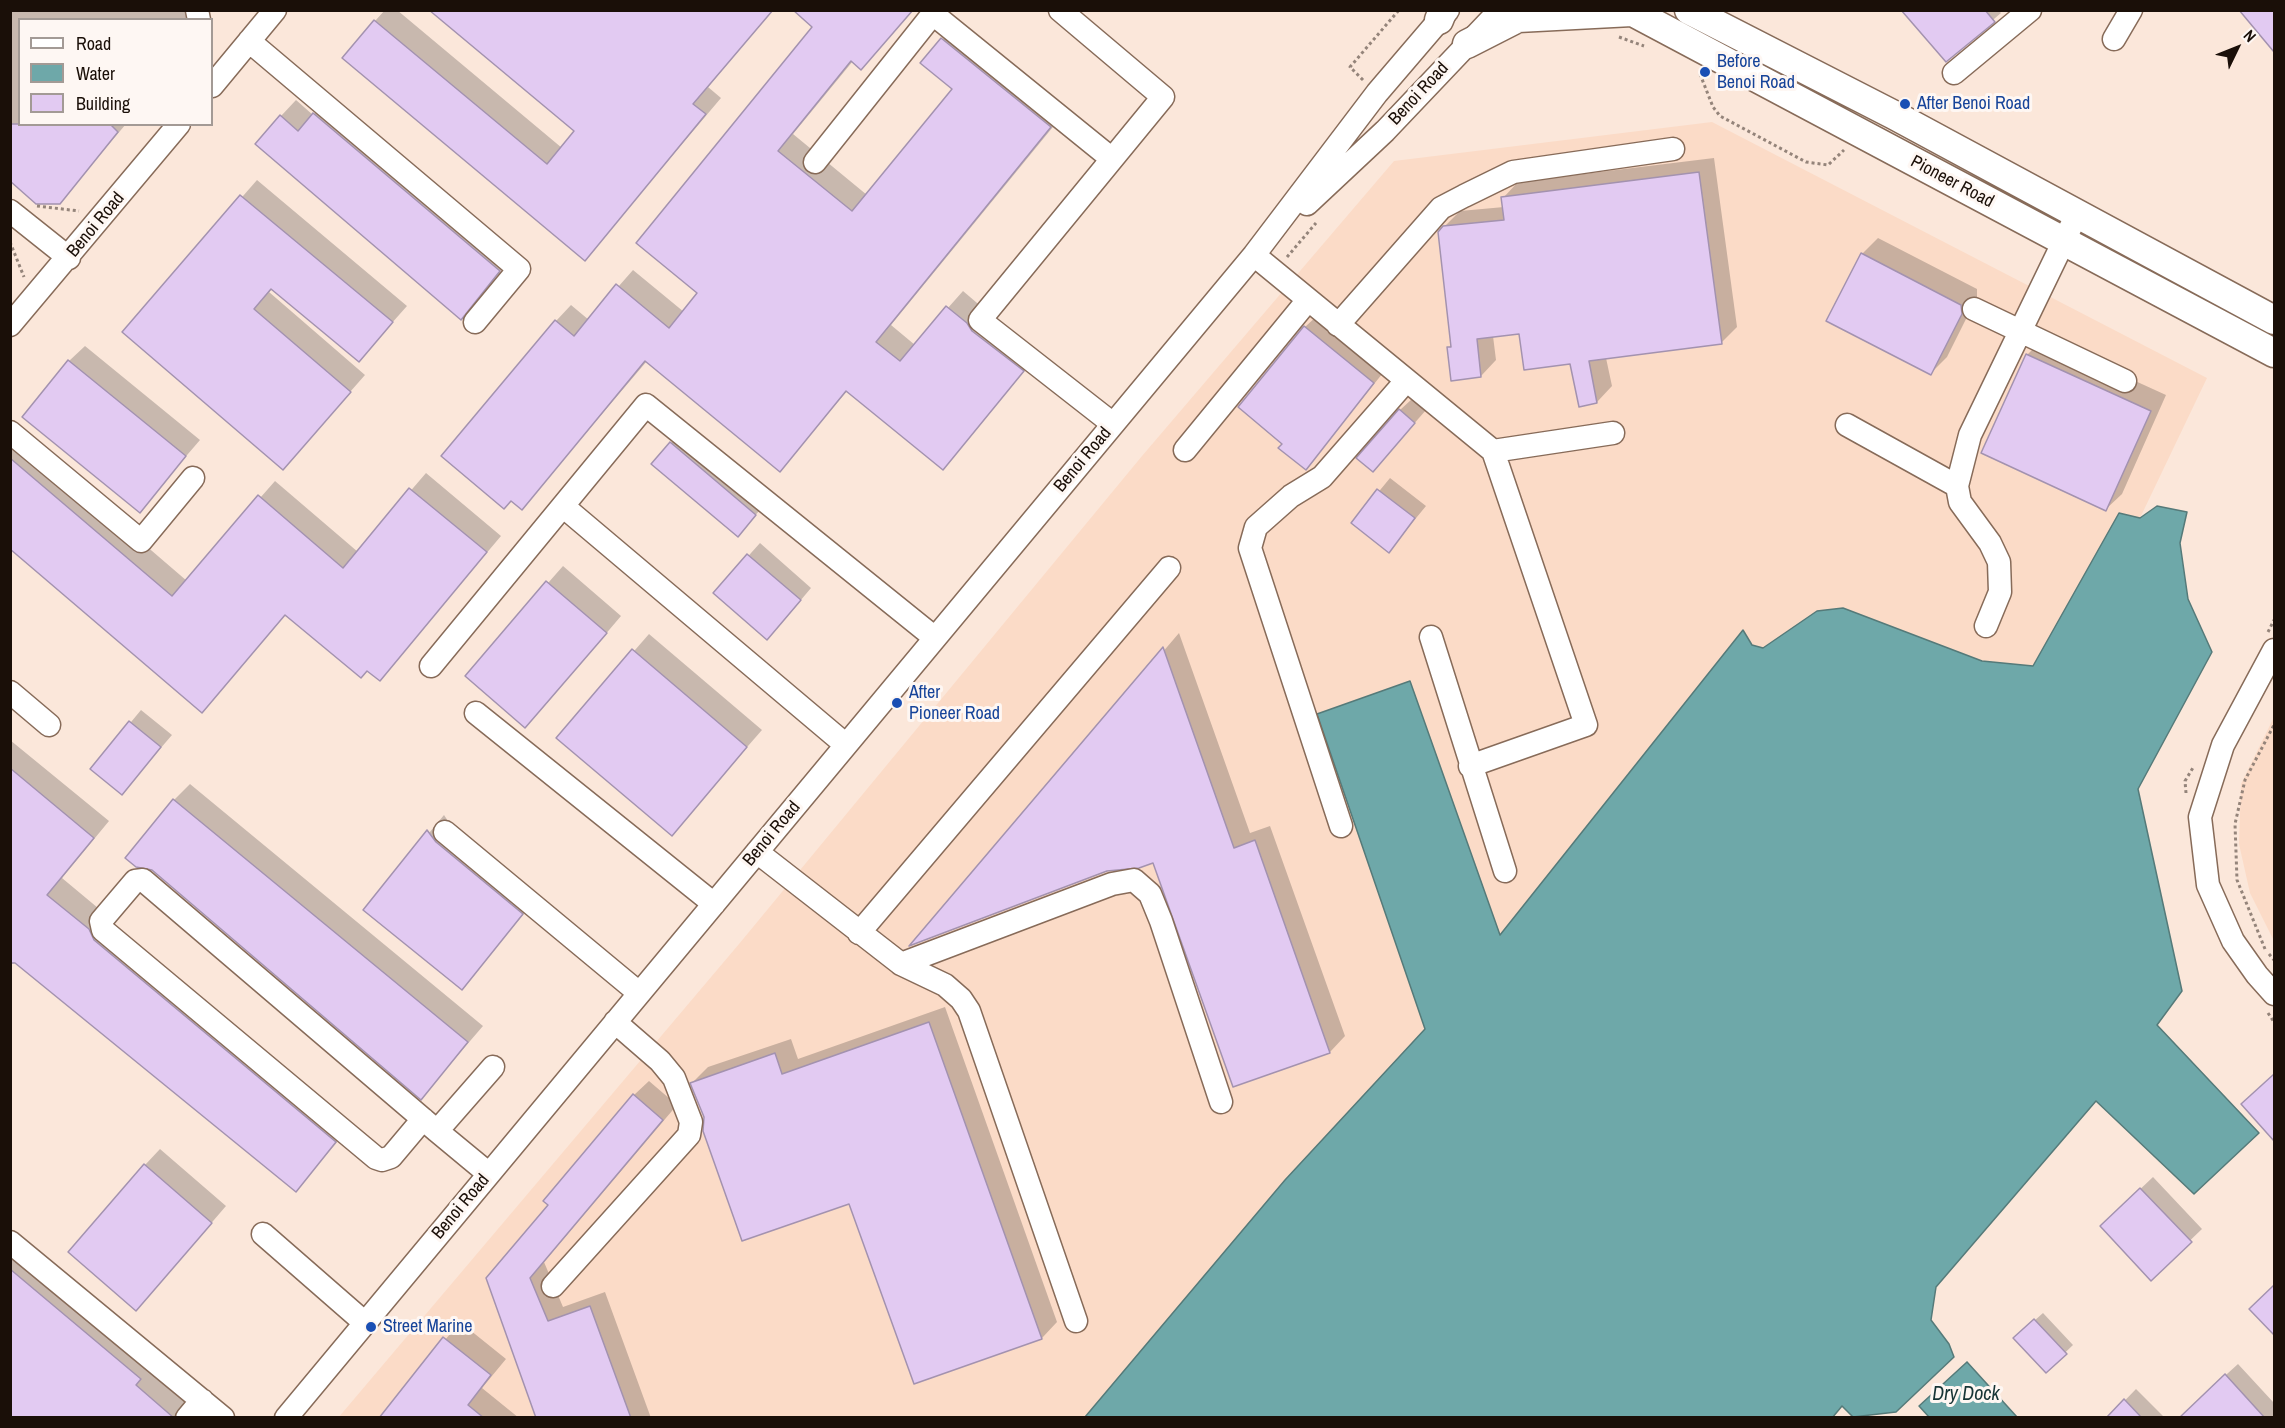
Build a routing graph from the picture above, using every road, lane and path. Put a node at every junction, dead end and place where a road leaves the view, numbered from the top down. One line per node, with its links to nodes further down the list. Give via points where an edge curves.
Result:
1 (274, 10): 13 (street)
2 (1060, 10): 23 (street, via 1163,97)
3 (1399, 10): 19 (path, via 1350,67)
4 (1500, 10): 14 (street, Benoi Road)
5 (1689, 10): 27 (main road, Pioneer Road)
6 (2131, 10): 12 (street)
7 (1630, 11): 14 (main road, via 1518,18); 21 (main road, Pioneer Road)
8 (935, 12): 23 (street); 24 (street)
9 (2024, 12): 17 (street)
10 (1444, 14): 19 (street, Benoi Road)
11 (1617, 36): 15 (path)
12 (2114, 39)
13 (249, 41): 18 (street); 39 (street, via 519,269)
14 (1467, 44): 32 (street, Benoi Road, via 1385,131)
15 (1649, 48)
16 (1699, 72): 21 (path, via 1720,116 1806,162 1828,165)
17 (1954, 73)
18 (213, 82)
19 (1377, 93): 32 (street, Benoi Road)
20 (177, 126): 28 (street, Benoi Road)
21 (1860, 134): 31 (main road, Pioneer Road)
22 (1673, 149): 41 (street, via 1513,172 1464,195 1441,208)
23 (1112, 159): 46 (street, via 980,320)
24 (815, 162)
25 (33, 206): 28 (path)
26 (10, 211): 33 (street)
27 (2077, 214): 31 (street); 38 (main road, Pioneer Road)
28 (103, 216): 33 (street, Benoi Road)
29 (1321, 218): 34 (path)
30 (10, 242): 35 (path)
31 (2063, 242): 42 (street); 43 (main road, Pioneer Road)
32 (1256, 253): 34 (street); 46 (street, Benoi Road)
33 (69, 258): 35 (street, Benoi Road)
34 (1274, 272): 36 (street)
35 (32, 300): 40 (street, Benoi Road)
36 (1308, 300): 41 (street); 50 (street)
37 (1974, 309): 42 (street)
38 (2274, 320)
39 (475, 322)
40 (10, 325)
41 (1338, 325): 44 (street)
42 (2020, 331): 45 (street); 53 (street, via 1970,435)
43 (2274, 353)
44 (1406, 381): 51 (street); 67 (street, via 1323,477 1291,496 1256,528 1250,548)
45 (2125, 381)
46 (1113, 424): 58 (street, Benoi Road)
47 (1847, 425): 53 (street)
48 (10, 432): 52 (street, via 141,541)
49 (1613, 433): 51 (street)
50 (1185, 450)
51 (1493, 451): 66 (street, via 1586,725)
52 (193, 478)
53 (1957, 486): 56 (street, via 1960,502 1999,562 2001,592)
54 (564, 507): 58 (street, via 646,405); 60 (street); 65 (street)
55 (1169, 568): 72 (street)
56 (1986, 626)
57 (1431, 637): 66 (street)
58 (935, 638): 65 (street, Benoi Road)
59 (2274, 650): 76 (street, via 2223,746 2200,817 2208,885 2234,941)
60 (431, 666)
61 (10, 692): 63 (street)
62 (477, 713): 71 (street)
63 (49, 725)
64 (2274, 725): 73 (path, via 2245,780 2235,824 2236,880 2265,950)
65 (846, 745): 69 (street, Benoi Road)
66 (1470, 765): 70 (street)
67 (1341, 826)
68 (445, 832): 75 (street)
69 (757, 852): 71 (street, Benoi Road); 72 (street)
70 (1505, 871)
71 (714, 904): 75 (street, Benoi Road)
72 (859, 933): 74 (street)
73 (2274, 960)
74 (901, 964): 79 (street, via 1112,884 1134,880 1150,894 1161,921); 85 (street, via 945,985 969,1011)
75 (639, 993): 77 (street, Benoi Road)
76 (2274, 994)
77 (615, 1022): 81 (street, Benoi Road); 84 (street, via 674,1078 691,1122 689,1135)
78 (493, 1067): 80 (street)
79 (1221, 1102)
80 (430, 1125): 80 (street, via 143,880 135,881 101,921 103,930 376,1158 391,1157); 81 (street)
81 (489, 1174): 86 (street, Benoi Road)
82 (262, 1234): 86 (street)
83 (10, 1242): 87 (street)
84 (554, 1286)
85 (1076, 1321)
86 (365, 1323): 90 (street, Benoi Road)
87 (202, 1400): 88 (street); 89 (street)
88 (188, 1418)
89 (223, 1418)
90 (286, 1418)

